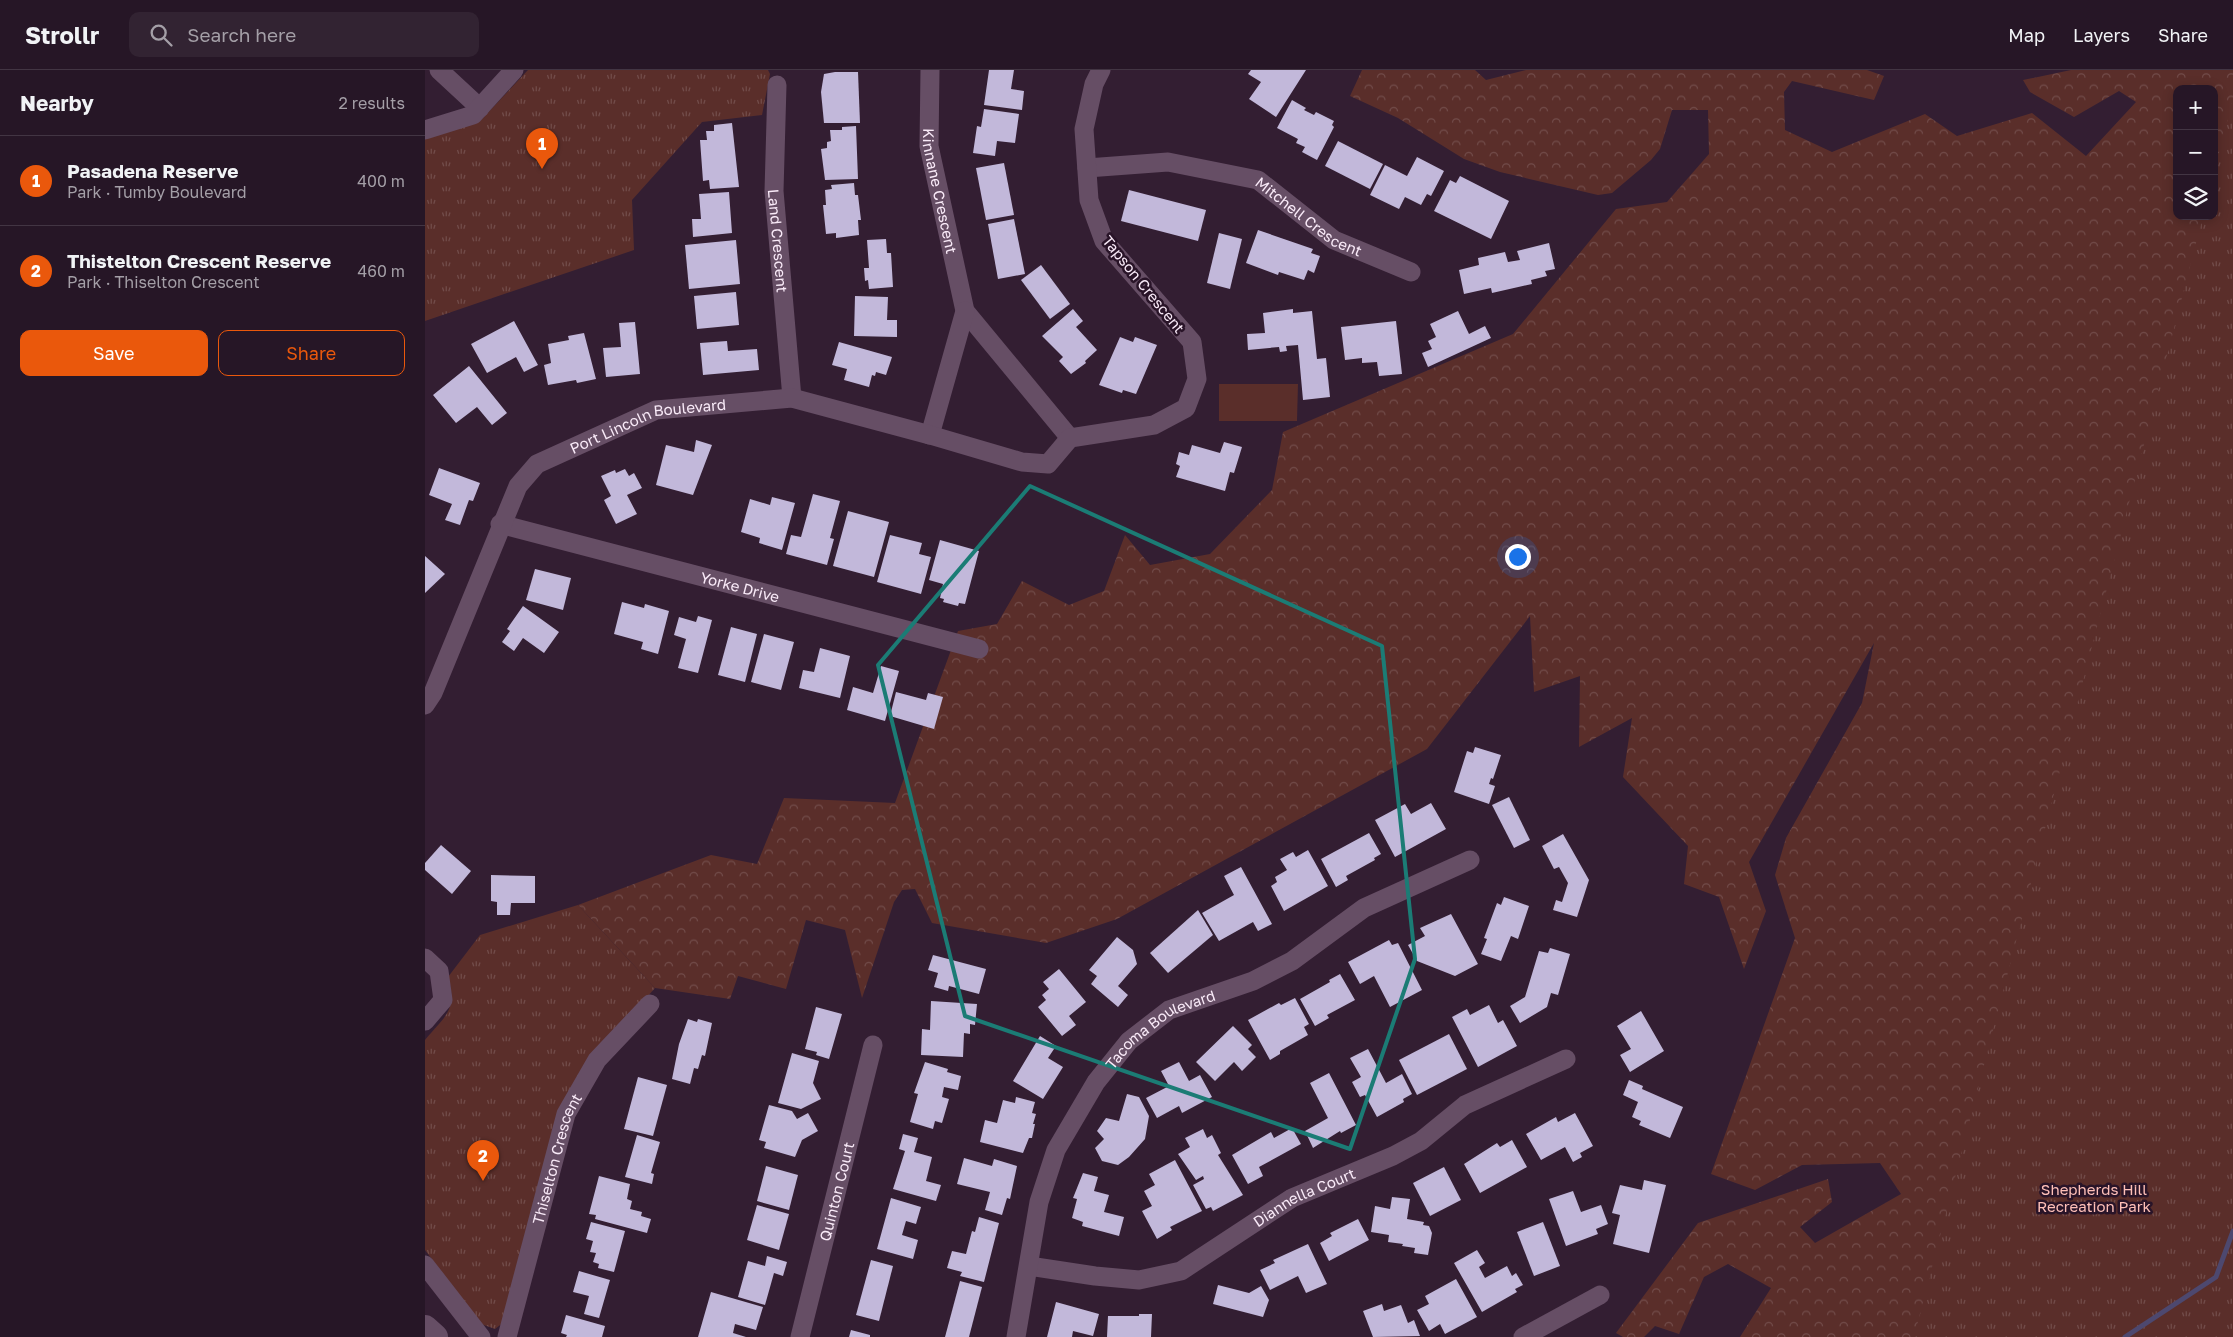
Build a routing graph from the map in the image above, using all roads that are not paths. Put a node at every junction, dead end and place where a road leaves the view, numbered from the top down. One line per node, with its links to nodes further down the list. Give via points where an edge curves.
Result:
1 (439, 70): 6 (street)
2 (514, 70): 6 (street)
3 (930, 70): 10 (street, Kinnane Crescent, via 929,146)
4 (1101, 70): 8 (street, Tapson Crescent, via 1094,84 1084,129)
5 (777, 84): 11 (street, Land Crescent, via 774,191)
6 (480, 108): 7 (street, via 473,115)
7 (425, 130)
8 (1087, 168): 9 (street, Mitchell Crescent, via 1169,162 1258,180 1334,240); 13 (street, Tapson Crescent, via 1089,200 1105,241 1191,342 1197,379 1186,408 1154,424)
9 (1411, 272)
10 (965, 310): 12 (street, Kinnane Crescent); 13 (street, Kinnane Crescent)
11 (792, 398): 12 (street, Port Lincoln Boulevard); 14 (street, Port Lincoln Boulevard, via 652,412 537,464 518,486)
12 (930, 435): 13 (street, Port Lincoln Boulevard, via 1022,462 1048,464)
13 (1070, 438)
14 (501, 524): 15 (street, Yorke Drive); 16 (street, Port Lincoln Boulevard, via 433,693)
15 (979, 649)
16 (425, 705)
17 (1470, 860): 24 (street, Tacoma Boulevard, via 1364,908 1292,961 1253,981 1169,1010 1129,1040 1096,1082 1056,1150 1039,1202)
18 (425, 958): 20 (street, via 439,971 443,1000)
19 (650, 1004): 29 (street, Thiselton Crescent, via 597,1060 566,1114)
20 (425, 1021)
21 (873, 1045): 30 (street, Quinton Court)
22 (1566, 1059): 24 (street, Diannella Court, via 1465,1105 1421,1141 1393,1156 1292,1198 1181,1271 1139,1280)
23 (425, 1265): 28 (street)
24 (1029, 1266): 31 (street, Tacoma Boulevard)
25 (1600, 1295): 32 (street)
26 (425, 1328): 27 (main road)
27 (435, 1337)
28 (481, 1337)
29 (507, 1337)
30 (801, 1337)
31 (1016, 1337)
32 (1523, 1337)

